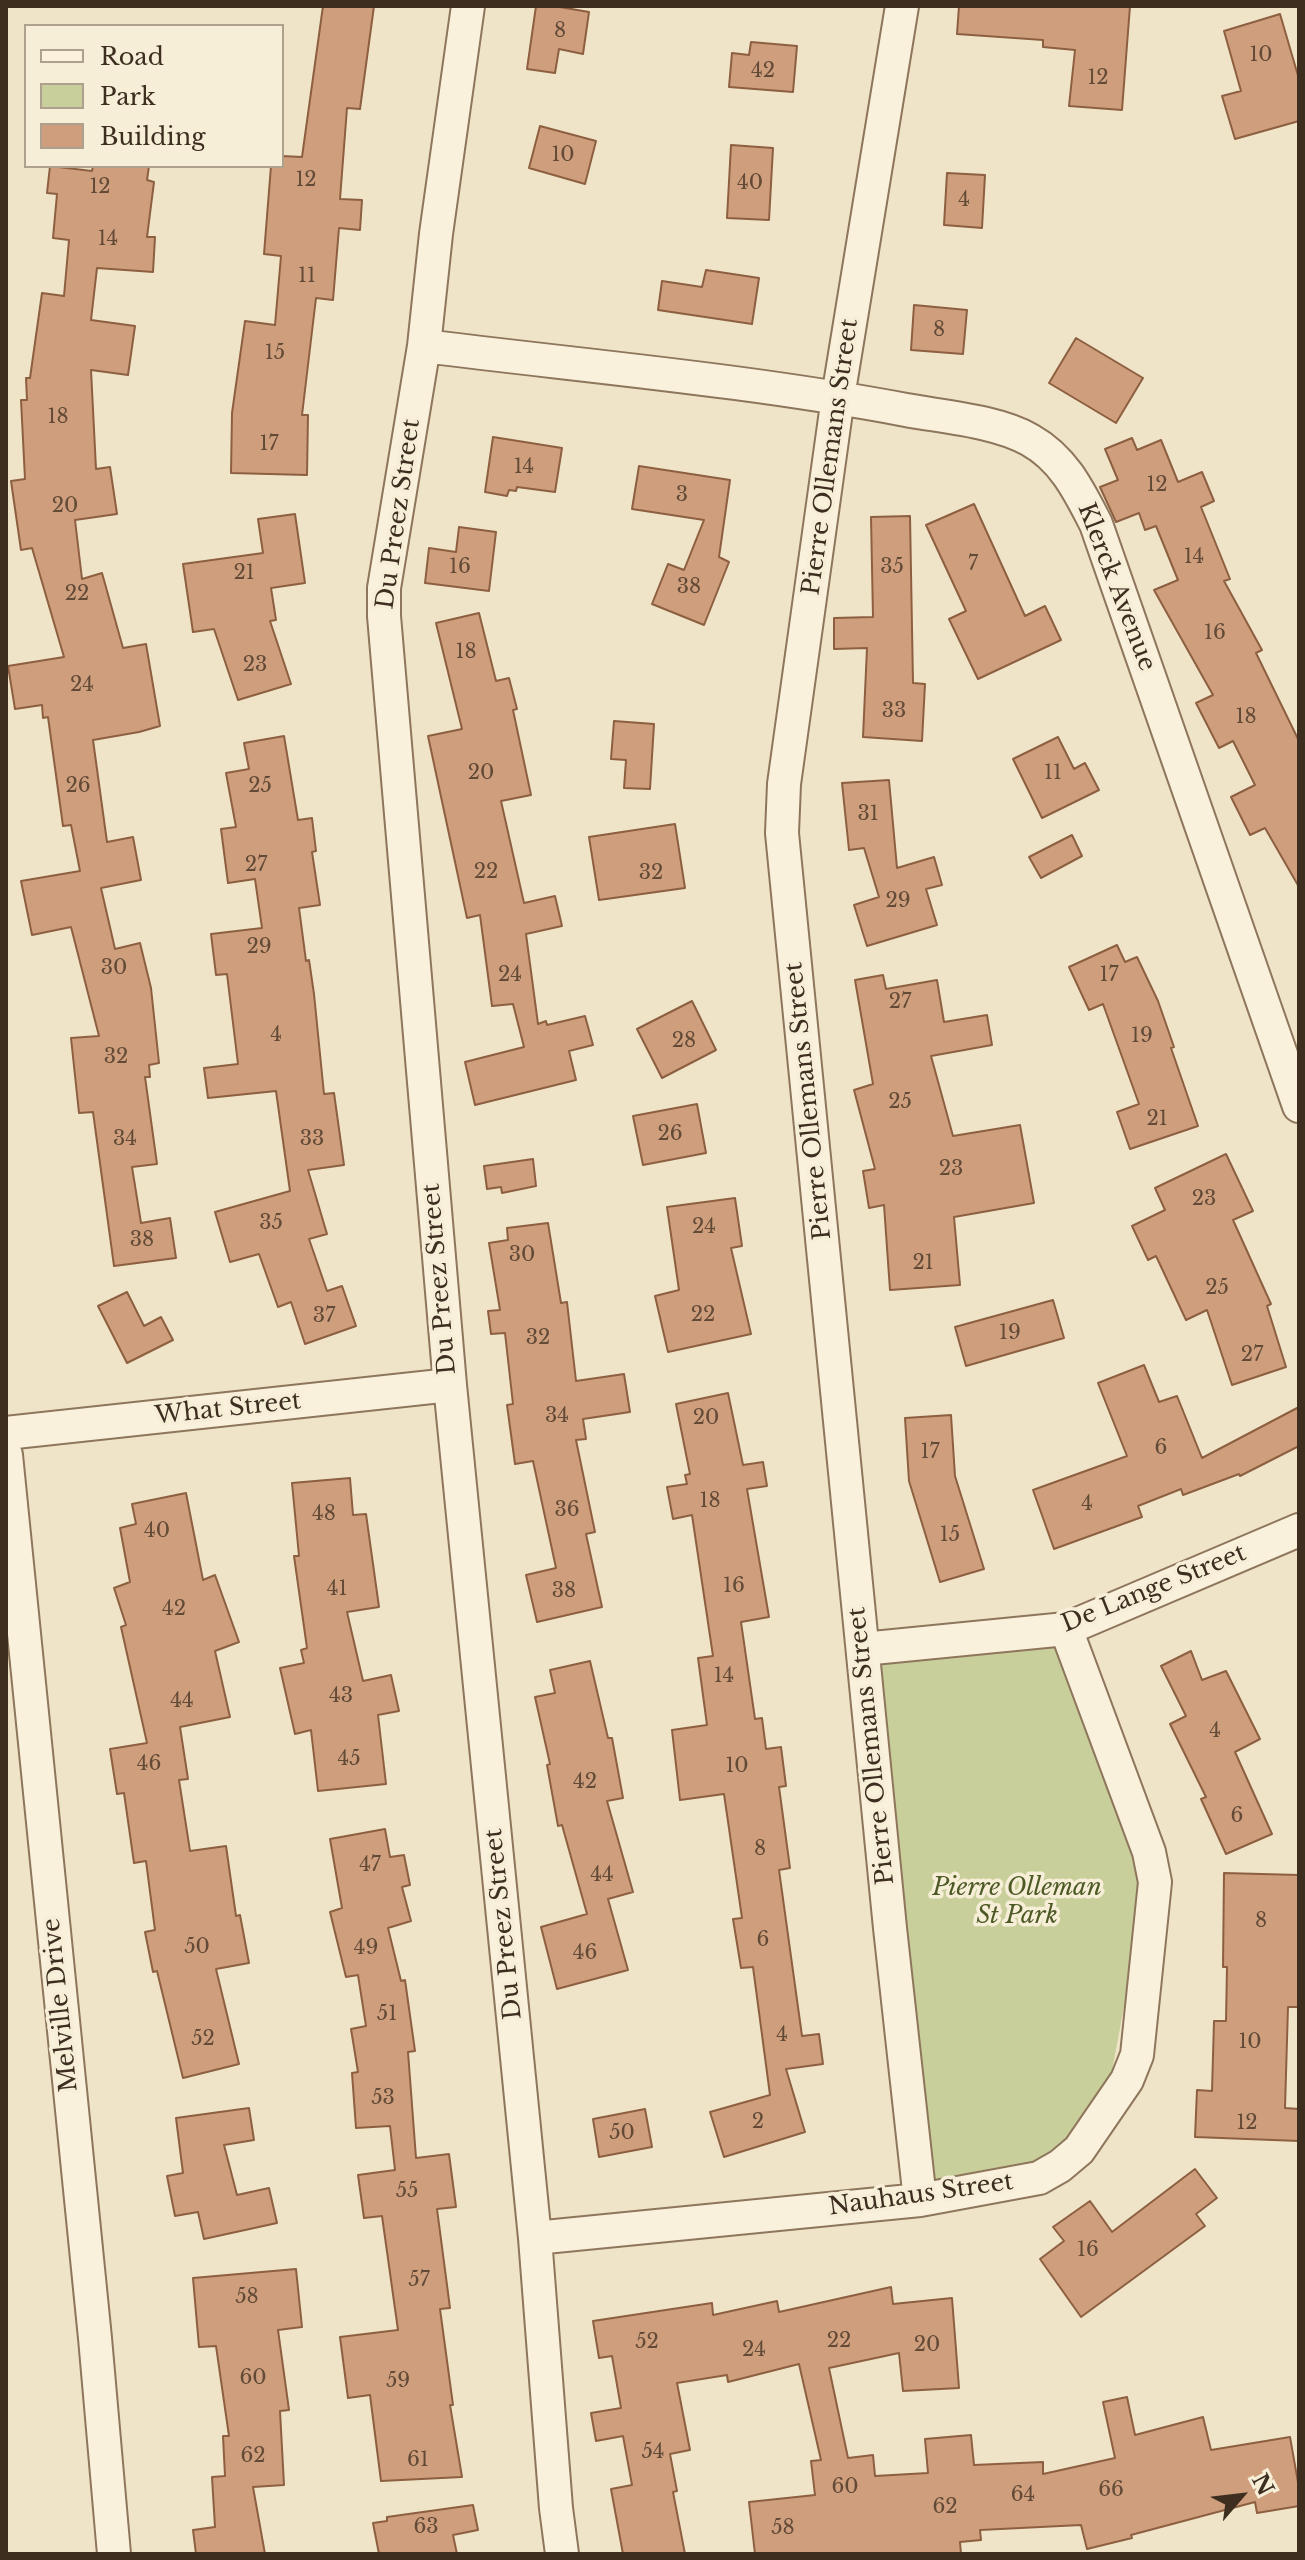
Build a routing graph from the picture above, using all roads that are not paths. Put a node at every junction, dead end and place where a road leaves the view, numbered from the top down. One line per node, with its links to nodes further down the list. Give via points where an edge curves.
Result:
1 (468, 6): 3 (street, Du Preez Street)
2 (902, 6): 4 (street, Pierre Ollemans Street)
3 (424, 346): 4 (street, Klerck Avenue); 6 (street, Du Preez Street, via 384,588 384,616)
4 (838, 397): 5 (street, Klerck Avenue, via 998,428 1029,439 1057,459 1075,482 1096,524); 11 (street, Pierre Ollemans Street, via 784,784 782,833)
5 (1299, 1106)
6 (450, 1385): 7 (street, What Street); 13 (street, Du Preez Street)
7 (6, 1433)
8 (6, 1455): 14 (street, Melville Drive)
9 (1299, 1530): 10 (street, De Lange Street)
10 (1066, 1629): 11 (street, De Lange Street); 12 (street, Nauhaus Street, via 1149,1852 1155,1882 1137,2055 1127,2080 1087,2139 1060,2166 1039,2178)
11 (863, 1649): 12 (street, Pierre Ollemans Street)
12 (920, 2200): 13 (street, Nauhaus Street)
13 (535, 2238): 15 (street, Du Preez Street)
14 (114, 2554)
15 (562, 2554)

